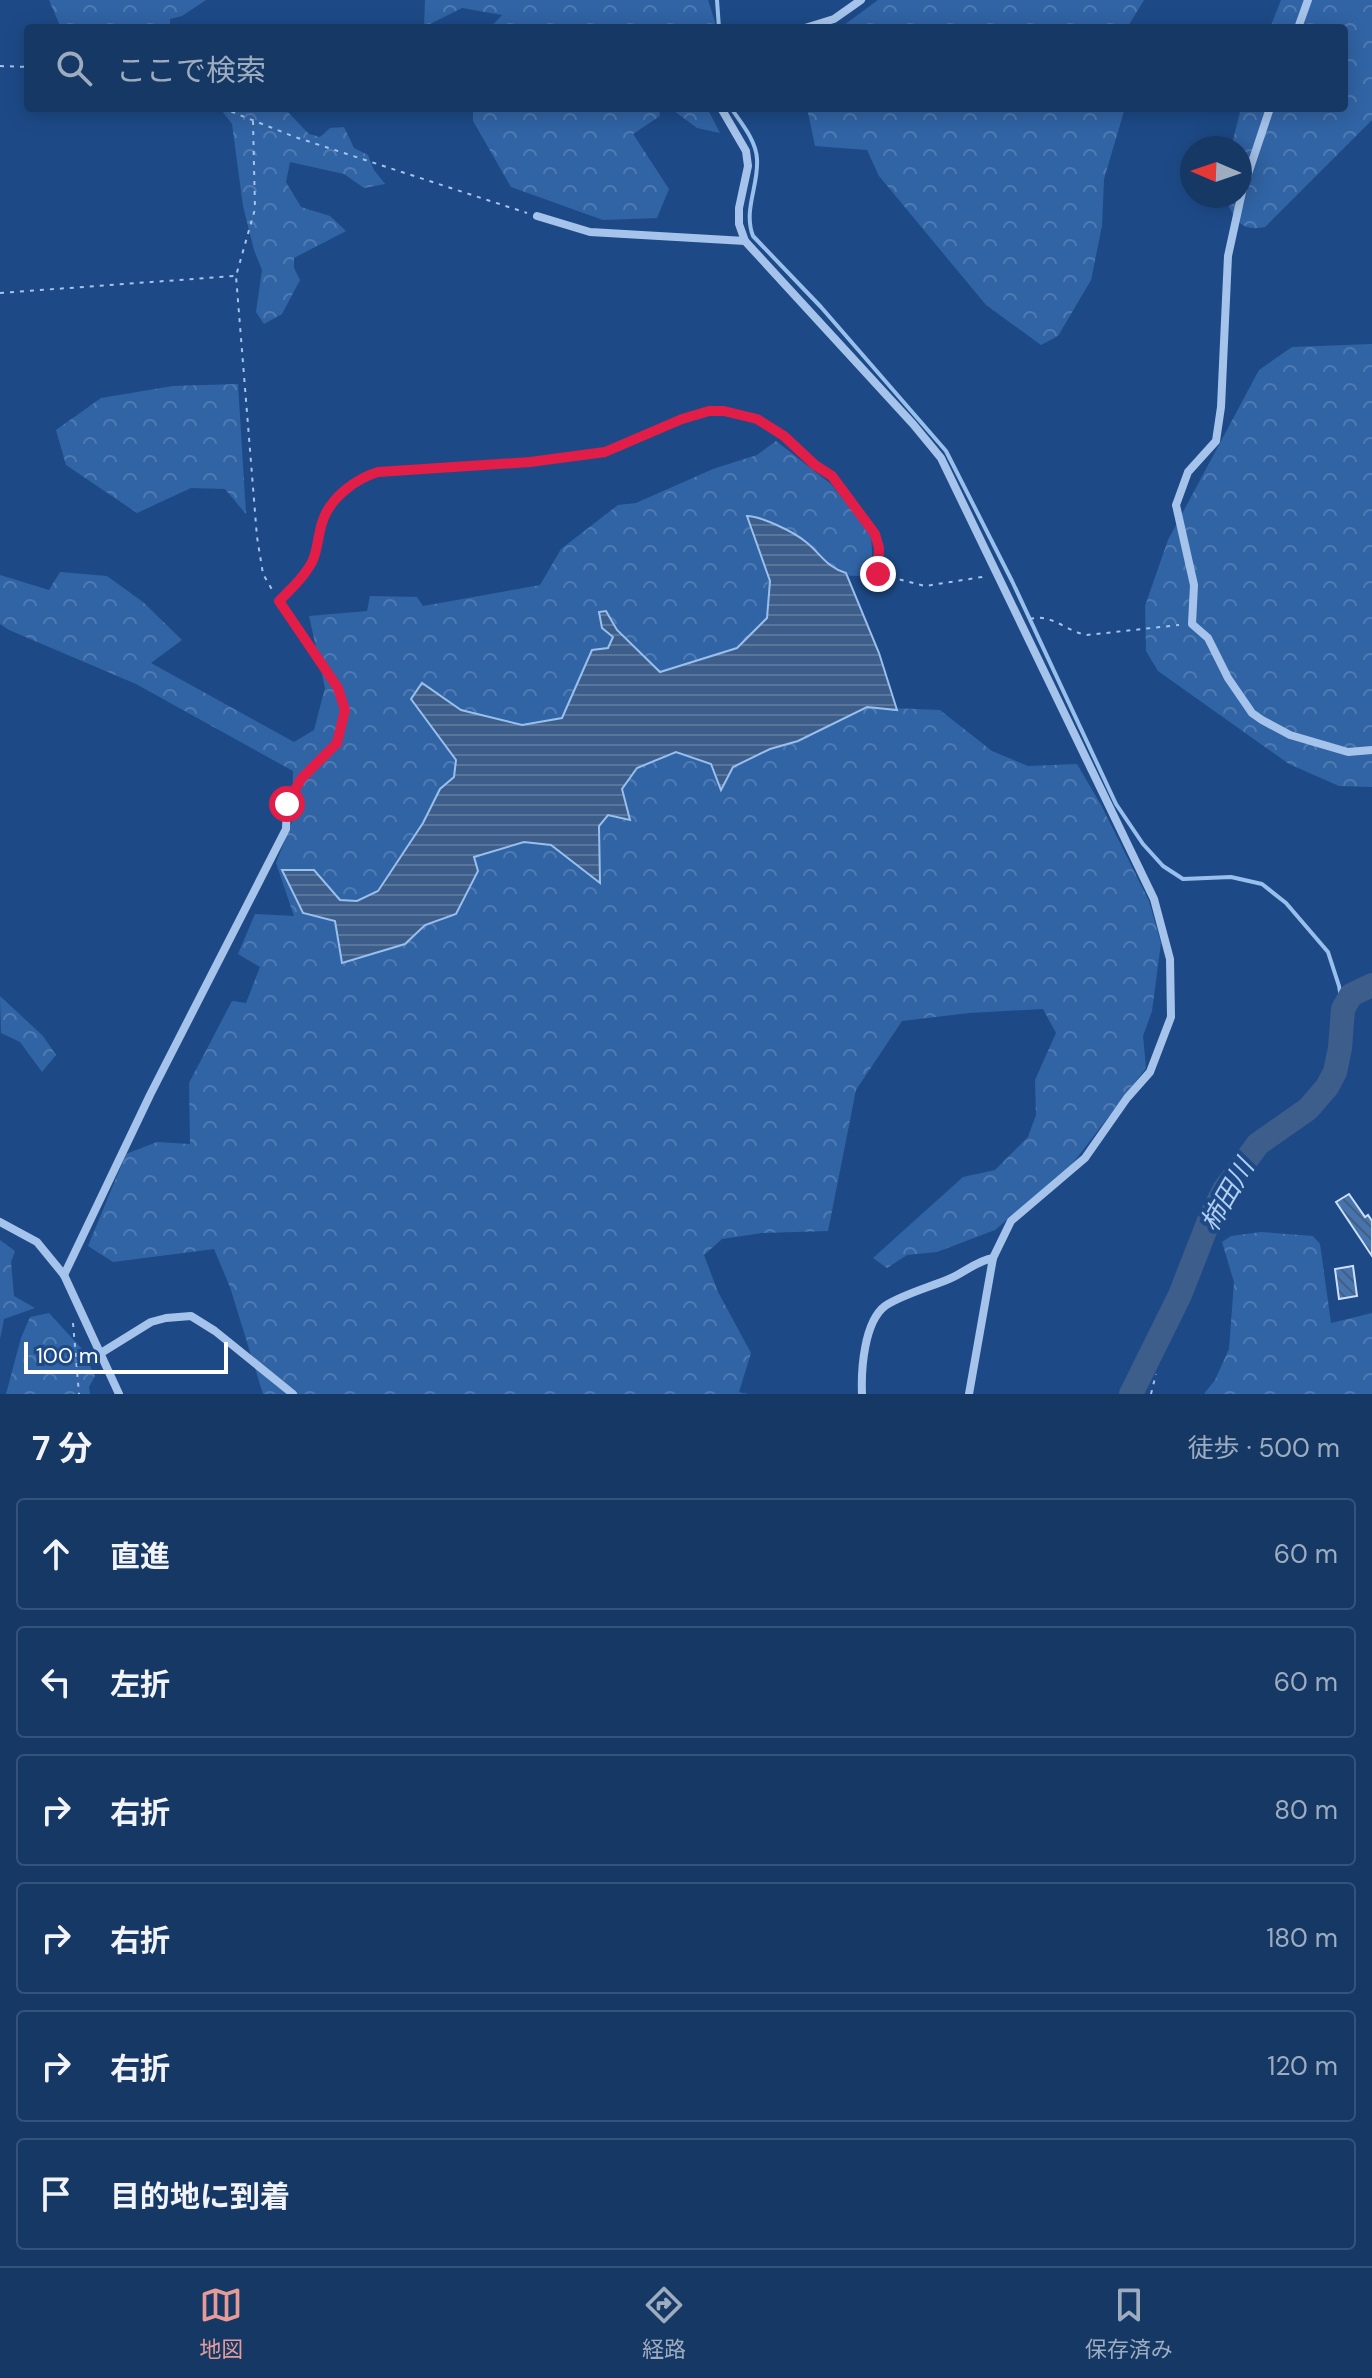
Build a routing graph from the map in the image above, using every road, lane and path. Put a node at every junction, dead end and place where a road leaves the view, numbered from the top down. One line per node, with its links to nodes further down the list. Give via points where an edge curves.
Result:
1 (861, 0): 3 (street)
2 (1308, 0): 4 (street)
3 (818, 24)
4 (1299, 24)
5 (0, 66): 6 (path)
6 (24, 67)
7 (232, 112): 10 (path)
8 (723, 112): 12 (street, via 746,151 739,208)
9 (1269, 112): 18 (street, via 1228,256 1216,441 1188,472 1176,505 1194,585)
10 (253, 121): 11 (path); 13 (path, via 255,209)
11 (537, 216): 12 (street, via 590,232)
12 (745, 241): 15 (street, via 941,458)
13 (236, 276): 14 (path); 16 (path, via 257,537 263,574)
14 (0, 293)
15 (995, 566): 16 (path, via 982,577 925,586 878,574 875,534 832,476 757,419 709,411 605,452 363,476 324,517 314,558); 21 (street, via 1154,899 1170,959 1171,1017 1150,1072 1085,1158 1011,1221)
16 (279, 601): 22 (street, via 338,688 345,710 337,743 301,779 287,804 286,829)
17 (1035, 617): 18 (path, via 1087,635)
18 (1192, 624): 19 (street, via 1208,638 1252,713 1290,735 1348,752)
19 (1372, 750)
20 (0, 1222): 22 (street, via 37,1242)
21 (993, 1258): 29 (street, via 884,1307 873,1322 860,1366); 30 (street)
22 (64, 1275): 24 (street)
23 (73, 1323): 26 (path)
24 (101, 1353): 27 (street); 28 (street, via 151,1322 191,1316)
25 (1156, 1374): 31 (path)
26 (79, 1394)
27 (119, 1394)
28 (293, 1394)
29 (862, 1394)
30 (969, 1394)
31 (1151, 1394)

